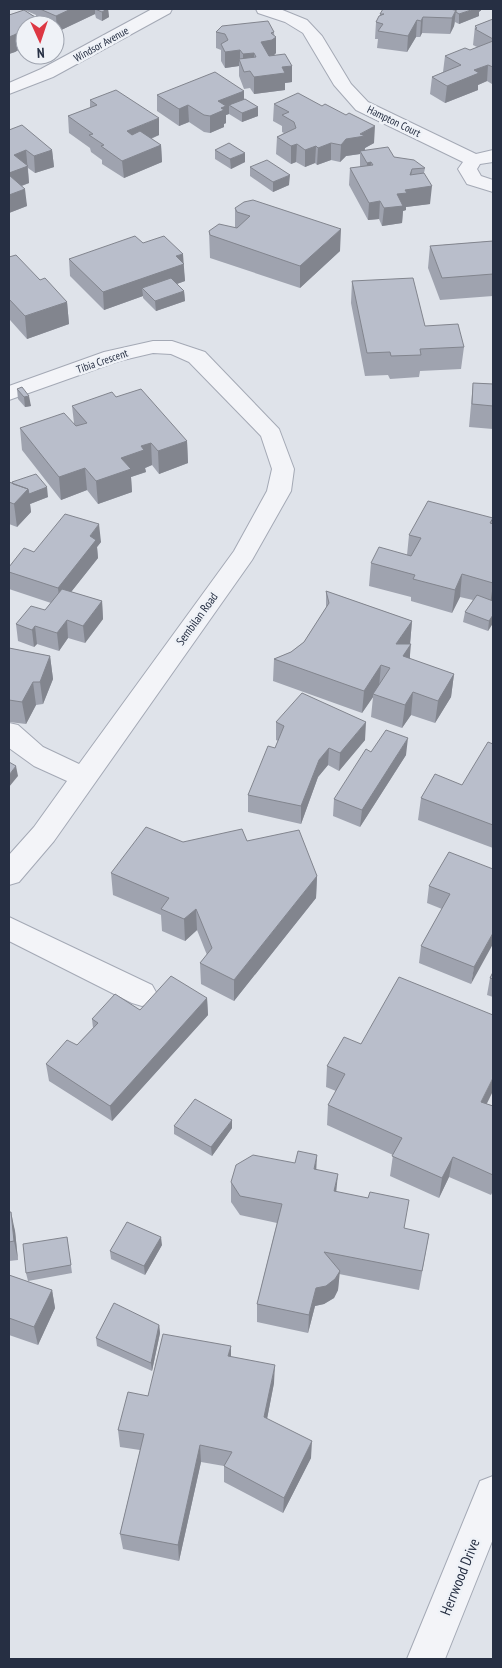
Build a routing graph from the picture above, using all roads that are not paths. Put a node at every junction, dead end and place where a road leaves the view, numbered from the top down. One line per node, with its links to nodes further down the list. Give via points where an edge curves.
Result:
1 (164, 9): 3 (street, Windsor Avenue, via 47,73)
2 (264, 9): 5 (street, Hampton Court, via 306,27 340,81 362,106)
3 (9, 89)
4 (493, 156): 5 (street)
5 (474, 160): 6 (street, via 467,170 468,175 481,184)
6 (493, 186)
7 (197, 357): 8 (street, Tibia Crescent, via 167,347 150,347 125,352); 10 (street, Sembilan Road, via 271,434 283,469 279,491 244,554)
8 (9, 394)
9 (9, 732): 10 (street, via 21,746 39,757)
10 (84, 777): 11 (street, Sembilan Road, via 44,834)
11 (9, 874)
12 (9, 928): 13 (street)
13 (142, 994)
14 (493, 1494): 15 (street, Herrwood Drive)
15 (426, 1659)

